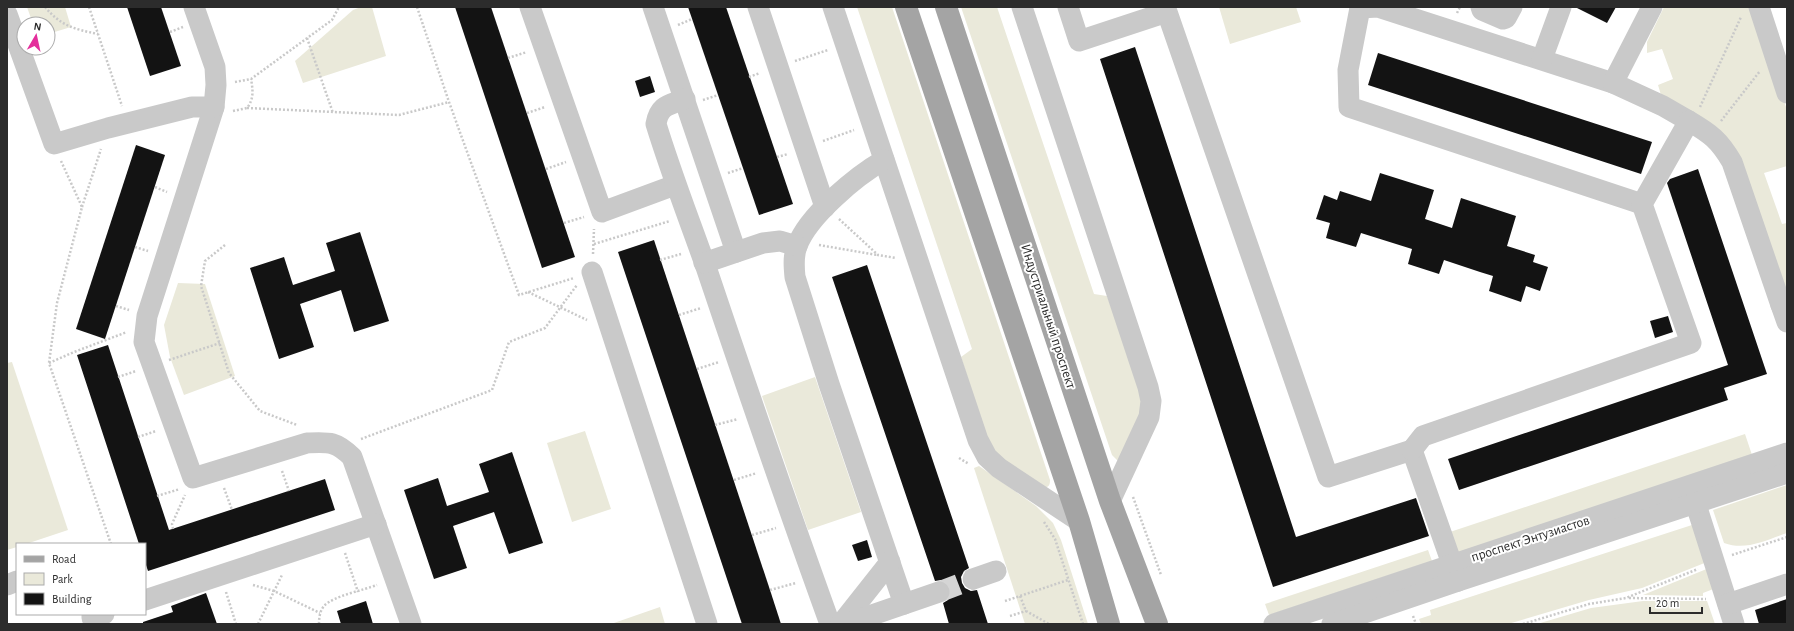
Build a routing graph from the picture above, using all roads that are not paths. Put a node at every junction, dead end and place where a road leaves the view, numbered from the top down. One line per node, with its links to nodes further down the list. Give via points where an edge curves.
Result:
1 (194, 7): 23 (street, via 215,67)
2 (530, 7): 26 (street, via 602,212)
3 (653, 7): 22 (street)
4 (758, 7): 28 (street)
5 (832, 7): 25 (street)
6 (906, 7): 39 (main road)
7 (946, 7): 38 (main road, Индустриальный проспект)
8 (1022, 7): 38 (street, via 1149,394 1150,417)
9 (1068, 7): 14 (street, via 1080,41)
10 (1369, 7): 18 (street); 27 (street, via 1348,70 1349,107)
11 (1512, 7): 15 (street, via 1503,19)
12 (1561, 7): 19 (street)
13 (1652, 7): 20 (street)
14 (1167, 9): 34 (street, via 1328,477)
15 (1487, 11): 18 (street)
16 (1751, 11): 21 (street, via 1775,56)
17 (7, 14): 23 (street, via 54,144 192,107)
18 (1482, 40): 19 (street)
19 (1542, 60): 20 (street)
20 (1613, 83): 24 (street)
21 (1787, 93)
22 (685, 99): 26 (street, via 664,107 657,115 656,124); 30 (street)
23 (214, 107): 40 (street, via 147,316 144,342 194,478 307,444 326,442 342,446 352,457)
24 (1689, 121): 27 (street); 33 (street, via 1712,134 1732,162)
25 (884, 160): 28 (street, via 867,169); 39 (street, via 978,440 987,457 999,468)
26 (675, 185): 31 (street)
27 (1642, 204): 34 (street, via 1691,343 1423,436)
28 (825, 207): 29 (street, via 807,228)
29 (797, 246): 30 (street, via 780,241 769,242); 41 (street, via 794,261 795,277)
30 (736, 252): 31 (street)
31 (704, 263): 53 (street)
32 (587, 276): 52 (street, via 612,332)
33 (1785, 310)
34 (1412, 450): 43 (street)
35 (1787, 453): 37 (street, проспект Энтузиастов)
36 (1787, 473): 37 (street, проспект Энтузиастов)
37 (1692, 494): 43 (street, проспект Энтузиастов); 50 (street)
38 (1110, 501): 57 (main road, Индустриальный проспект)
39 (1079, 521): 56 (main road)
40 (376, 524): 48 (street); 51 (street)
41 (890, 562): 49 (street); 54 (street)
42 (996, 571): 44 (street)
43 (1455, 572): 47 (street, проспект Энтузиастов)
44 (973, 579)
45 (1787, 584): 50 (street)
46 (939, 592): 49 (street)
47 (1387, 595): 58 (street, проспект Энтузиастов); 59 (street, проспект Энтузиастов)
48 (146, 600)
49 (904, 604): 55 (street)
50 (1728, 604): 60 (street)
51 (411, 624)
52 (707, 624)
53 (830, 624)
54 (841, 624)
55 (846, 624)
56 (1110, 624)
57 (1157, 624)
58 (1274, 624)
59 (1332, 624)
60 (1734, 624)

